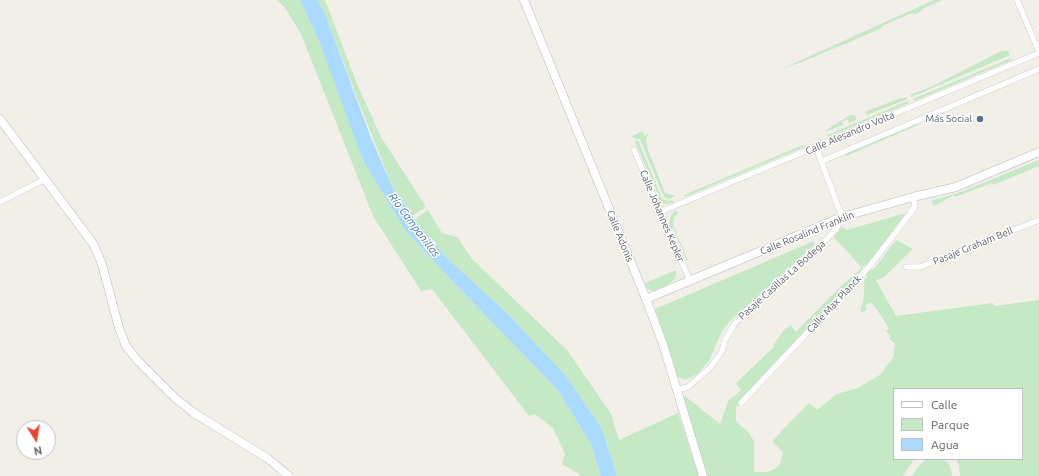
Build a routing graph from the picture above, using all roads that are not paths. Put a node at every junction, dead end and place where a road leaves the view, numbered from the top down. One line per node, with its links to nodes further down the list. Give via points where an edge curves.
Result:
1 (524, 0): 18 (street, Calle Adonis)
2 (1018, 0): 3 (street)
3 (1039, 52): 6 (street, Calle Alesandro Volta)
4 (1039, 69): 9 (street, Calle Alesandro Volta)
5 (0, 119): 10 (street)
6 (816, 147): 9 (street); 13 (street, Calle Alesandro Volta)
7 (634, 150): 13 (street, Calle Johannes Kepler)
8 (1039, 152): 11 (street, Calle Rosalind Franklin, via 966,184)
9 (822, 161): 14 (street)
10 (45, 179): 12 (street); 21 (street, via 94,245 102,264 119,328 126,346 138,361 194,413 267,458)
11 (913, 197): 14 (street, Calle Rosalind Franklin); 20 (street, Calle Max Planck, via 915,206 912,211 868,268)
12 (0, 202)
13 (660, 212): 17 (street, Calle Johannes Kepler)
14 (839, 218): 17 (street, Calle Rosalind Franklin); 19 (street, Pasaje Casillas La Bodega, via 838,226 827,239 735,323 711,367 688,387)
15 (1039, 220): 16 (street, Pasaje Graham Bell, via 920,267)
16 (906, 268)
17 (690, 281): 18 (street, Calle Rosalind Franklin)
18 (646, 299): 19 (street, Calle Adonis)
19 (677, 390): 22 (street, Calle Adonis)
20 (741, 403)
21 (289, 476)
22 (703, 476)

